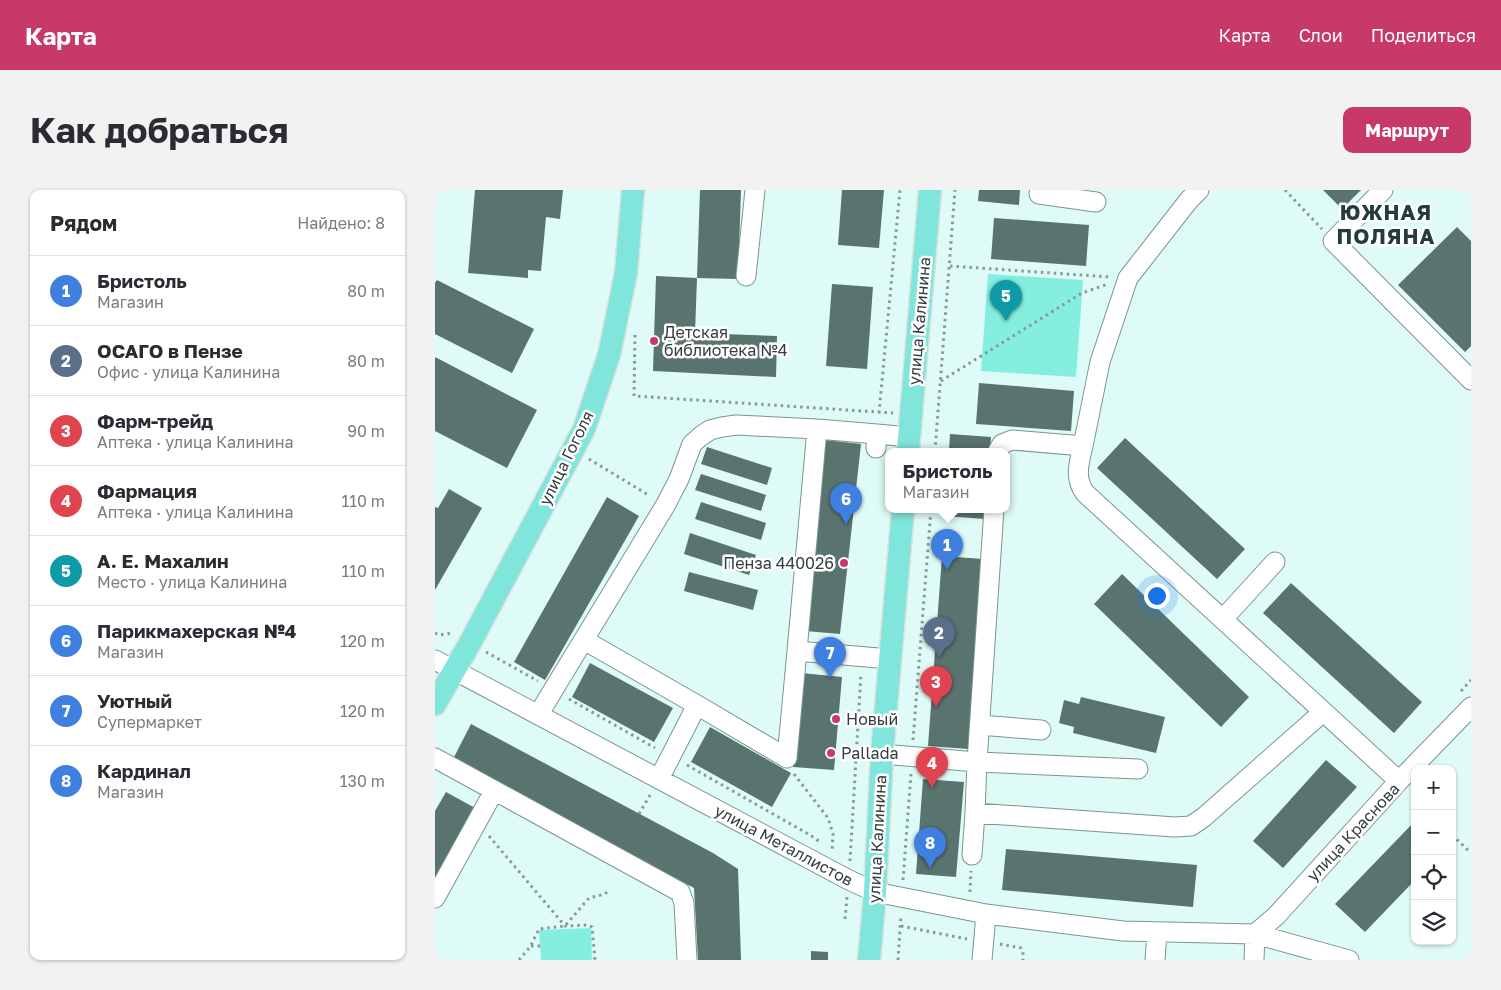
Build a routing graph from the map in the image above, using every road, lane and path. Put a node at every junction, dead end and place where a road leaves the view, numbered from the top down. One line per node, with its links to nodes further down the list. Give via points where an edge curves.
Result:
1 (633, 190): 38 (main road, улица Гоголя, via 626,273 609,355 584,429)
2 (755, 190): 13 (street)
3 (900, 190): 18 (path)
4 (930, 190): 19 (main road, улица Калинина)
5 (955, 190): 12 (path)
6 (1040, 190): 10 (street, via 1039,194)
7 (1285, 190): 11 (path)
8 (1383, 190): 11 (street)
9 (1194, 195): 14 (street)
10 (1096, 202)
11 (1333, 241): 15 (street)
12 (950, 266): 14 (path); 16 (path)
13 (746, 276)
14 (1128, 278): 16 (path, via 1082,293); 23 (street, via 1100,362)
15 (1471, 380)
16 (941, 382): 24 (path)
17 (634, 396): 18 (path)
18 (879, 412): 19 (path); 21 (path)
19 (911, 414): 22 (main road, улица Калинина)
20 (817, 429): 21 (street); 27 (street, via 736,425 710,430 692,444); 35 (street)
21 (877, 441): 22 (street)
22 (908, 444)
23 (1083, 446): 25 (street, via 1012,440); 32 (street, via 1077,472 1085,493)
24 (935, 448)
25 (1000, 448)
26 (587, 457): 27 (path)
27 (665, 506): 33 (street)
28 (903, 513): 36 (main road, улица Калинина)
29 (931, 513): 49 (path)
30 (994, 513): 44 (street)
31 (1275, 562): 32 (street)
32 (1223, 619): 42 (street)
33 (584, 640): 40 (street); 43 (street)
34 (863, 648): 35 (street); 36 (street); 64 (path, via 850,864)
35 (797, 651): 51 (street)
36 (890, 659): 47 (main road, улица Калинина)
37 (435, 660): 38 (street, улица Металлистов)
38 (455, 670): 39 (main road, улица Гоголя); 43 (street, улица Металлистов)
39 (435, 704)
40 (697, 704): 48 (street); 51 (street)
41 (1471, 707): 55 (street, улица Краснова)
42 (1323, 712): 55 (street); 57 (street, via 1191,826)
43 (538, 715): 54 (street, улица Металлистов)
44 (980, 725): 45 (street); 52 (street)
45 (1041, 730)
46 (647, 743): 48 (path)
47 (882, 754): 49 (street); 67 (main road, улица Калинина)
48 (670, 756): 54 (street); 60 (path, via 810,835)
49 (912, 756): 52 (street); 68 (path)
50 (435, 758): 56 (street)
51 (787, 758): 60 (path, via 795,775 828,818 833,834)
52 (977, 762): 53 (street); 57 (street)
53 (1137, 769)
54 (659, 779): 65 (street, улица Металлистов)
55 (1399, 781): 75 (street, улица Краснова, via 1276,916)
56 (494, 791): 58 (street); 81 (street, via 680,892 684,903)
57 (975, 813): 63 (street)
58 (477, 822): 69 (street); 72 (path)
59 (1456, 839): 61 (path)
60 (832, 851): 62 (path)
61 (1471, 854)
62 (838, 855)
63 (972, 855): 70 (path)
64 (844, 860)
65 (849, 880): 67 (street, улица Металлистов); 71 (path)
66 (608, 892): 72 (path, via 589,898)
67 (875, 892): 68 (street, улица Металлистов); 82 (main road, улица Калинина)
68 (901, 897): 70 (street, улица Металлистов); 73 (path)
69 (435, 898)
70 (978, 912): 74 (street, улица Металлистов, via 1123,931); 78 (street)
71 (845, 919)
72 (565, 926): 76 (path, via 540,928); 80 (path, via 592,926)
73 (901, 926): 78 (path); 83 (path)
74 (1157, 932): 75 (street, улица Металлистов); 85 (street)
75 (1255, 934): 86 (street); 87 (street, улица Металлистов)
76 (530, 946): 77 (path); 79 (path)
77 (540, 946)
78 (983, 951): 84 (path, via 1018,947 1023,952)
79 (519, 960)
80 (595, 960)
81 (687, 960)
82 (869, 960)
83 (898, 960)
84 (1023, 960)
85 (1155, 960)
86 (1254, 960)
87 (1349, 960)

